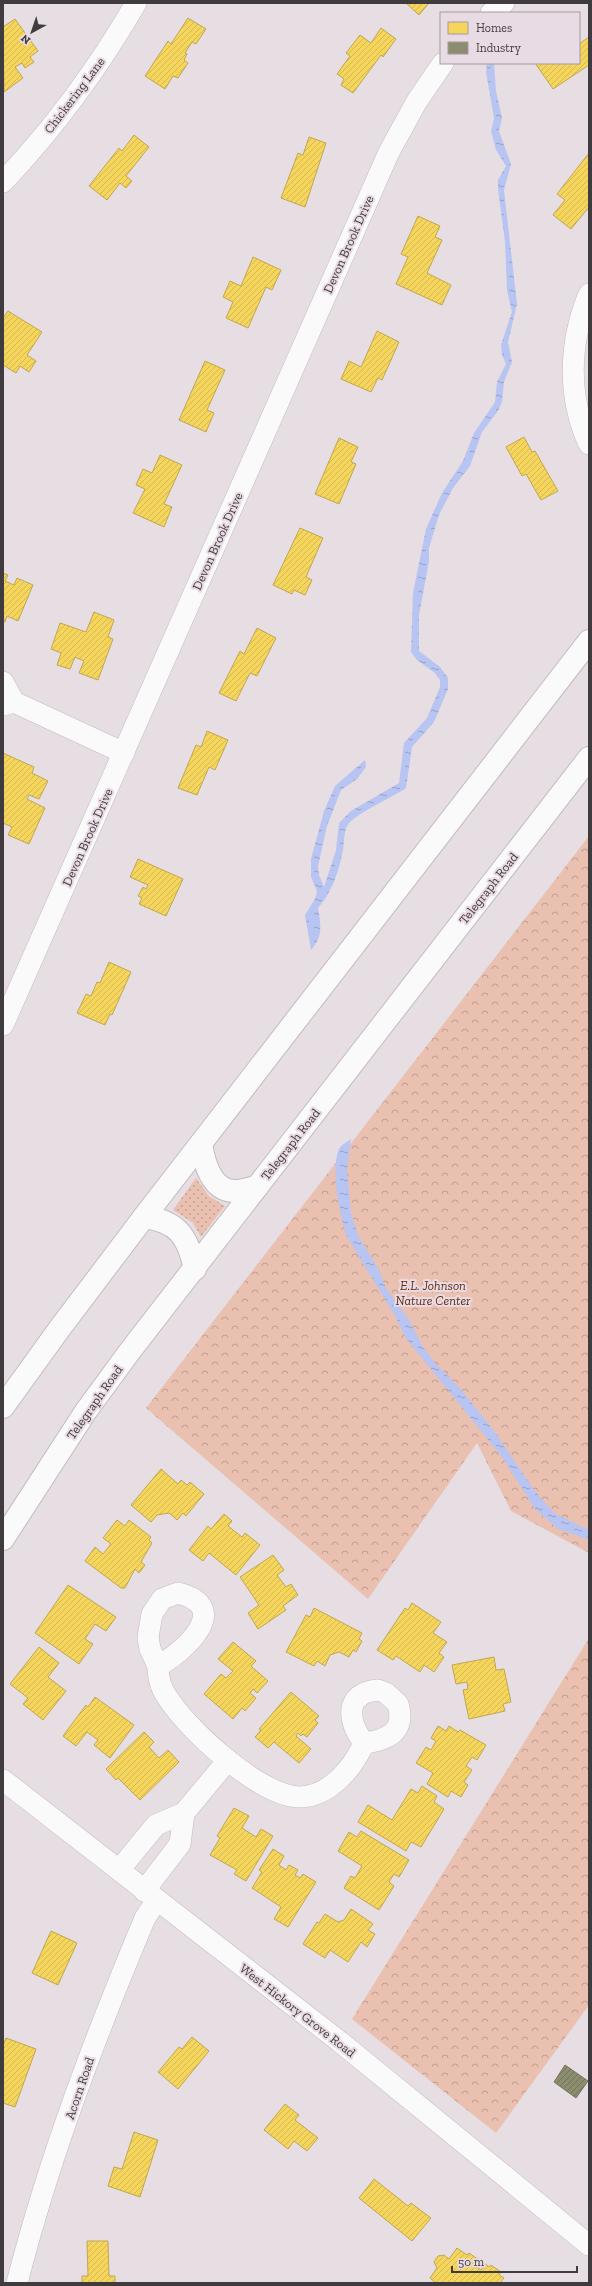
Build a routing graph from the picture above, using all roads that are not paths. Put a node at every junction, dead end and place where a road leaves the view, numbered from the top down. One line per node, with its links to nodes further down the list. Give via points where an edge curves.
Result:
1 (136, 3): 5 (street, Chickering Lane, via 118,35 78,91)
2 (504, 3): 3 (street)
3 (492, 12)
4 (442, 64): 11 (street, Devon Brook Drive, via 417,101 389,152)
5 (3, 182)
6 (589, 294): 7 (street, via 582,310 572,359 575,404)
7 (589, 444)
8 (589, 641): 14 (highway)
9 (3, 682): 10 (street)
10 (9, 704): 11 (street)
11 (124, 753): 13 (street, Devon Brook Drive)
12 (589, 758): 15 (highway, Telegraph Road)
13 (3, 1025)
14 (201, 1144): 15 (highway, via 205,1166 215,1182 234,1191); 16 (highway)
15 (257, 1187): 17 (highway, Telegraph Road)
16 (144, 1217): 17 (highway, via 157,1218 180,1231 187,1242); 18 (highway)
17 (194, 1269): 19 (highway, Telegraph Road, via 86,1411)
18 (3, 1407)
19 (3, 1538)
20 (158, 1666): 22 (street, via 158,1678 163,1690 177,1711)
21 (364, 1743): 22 (street, via 348,1771 332,1785 311,1796 280,1794)
22 (228, 1760): 24 (street)
23 (3, 1780): 25 (street, West Hickory Grove Road)
24 (184, 1813): 25 (street, via 156,1825); 26 (street, Acorn Road, via 180,1844)
25 (119, 1870): 26 (street, West Hickory Grove Road)
26 (150, 1895): 27 (street, West Hickory Grove Road, via 338,2041); 28 (street, Acorn Road, via 145,1918 84,2072 45,2188)
27 (589, 2245)
28 (17, 2283)

